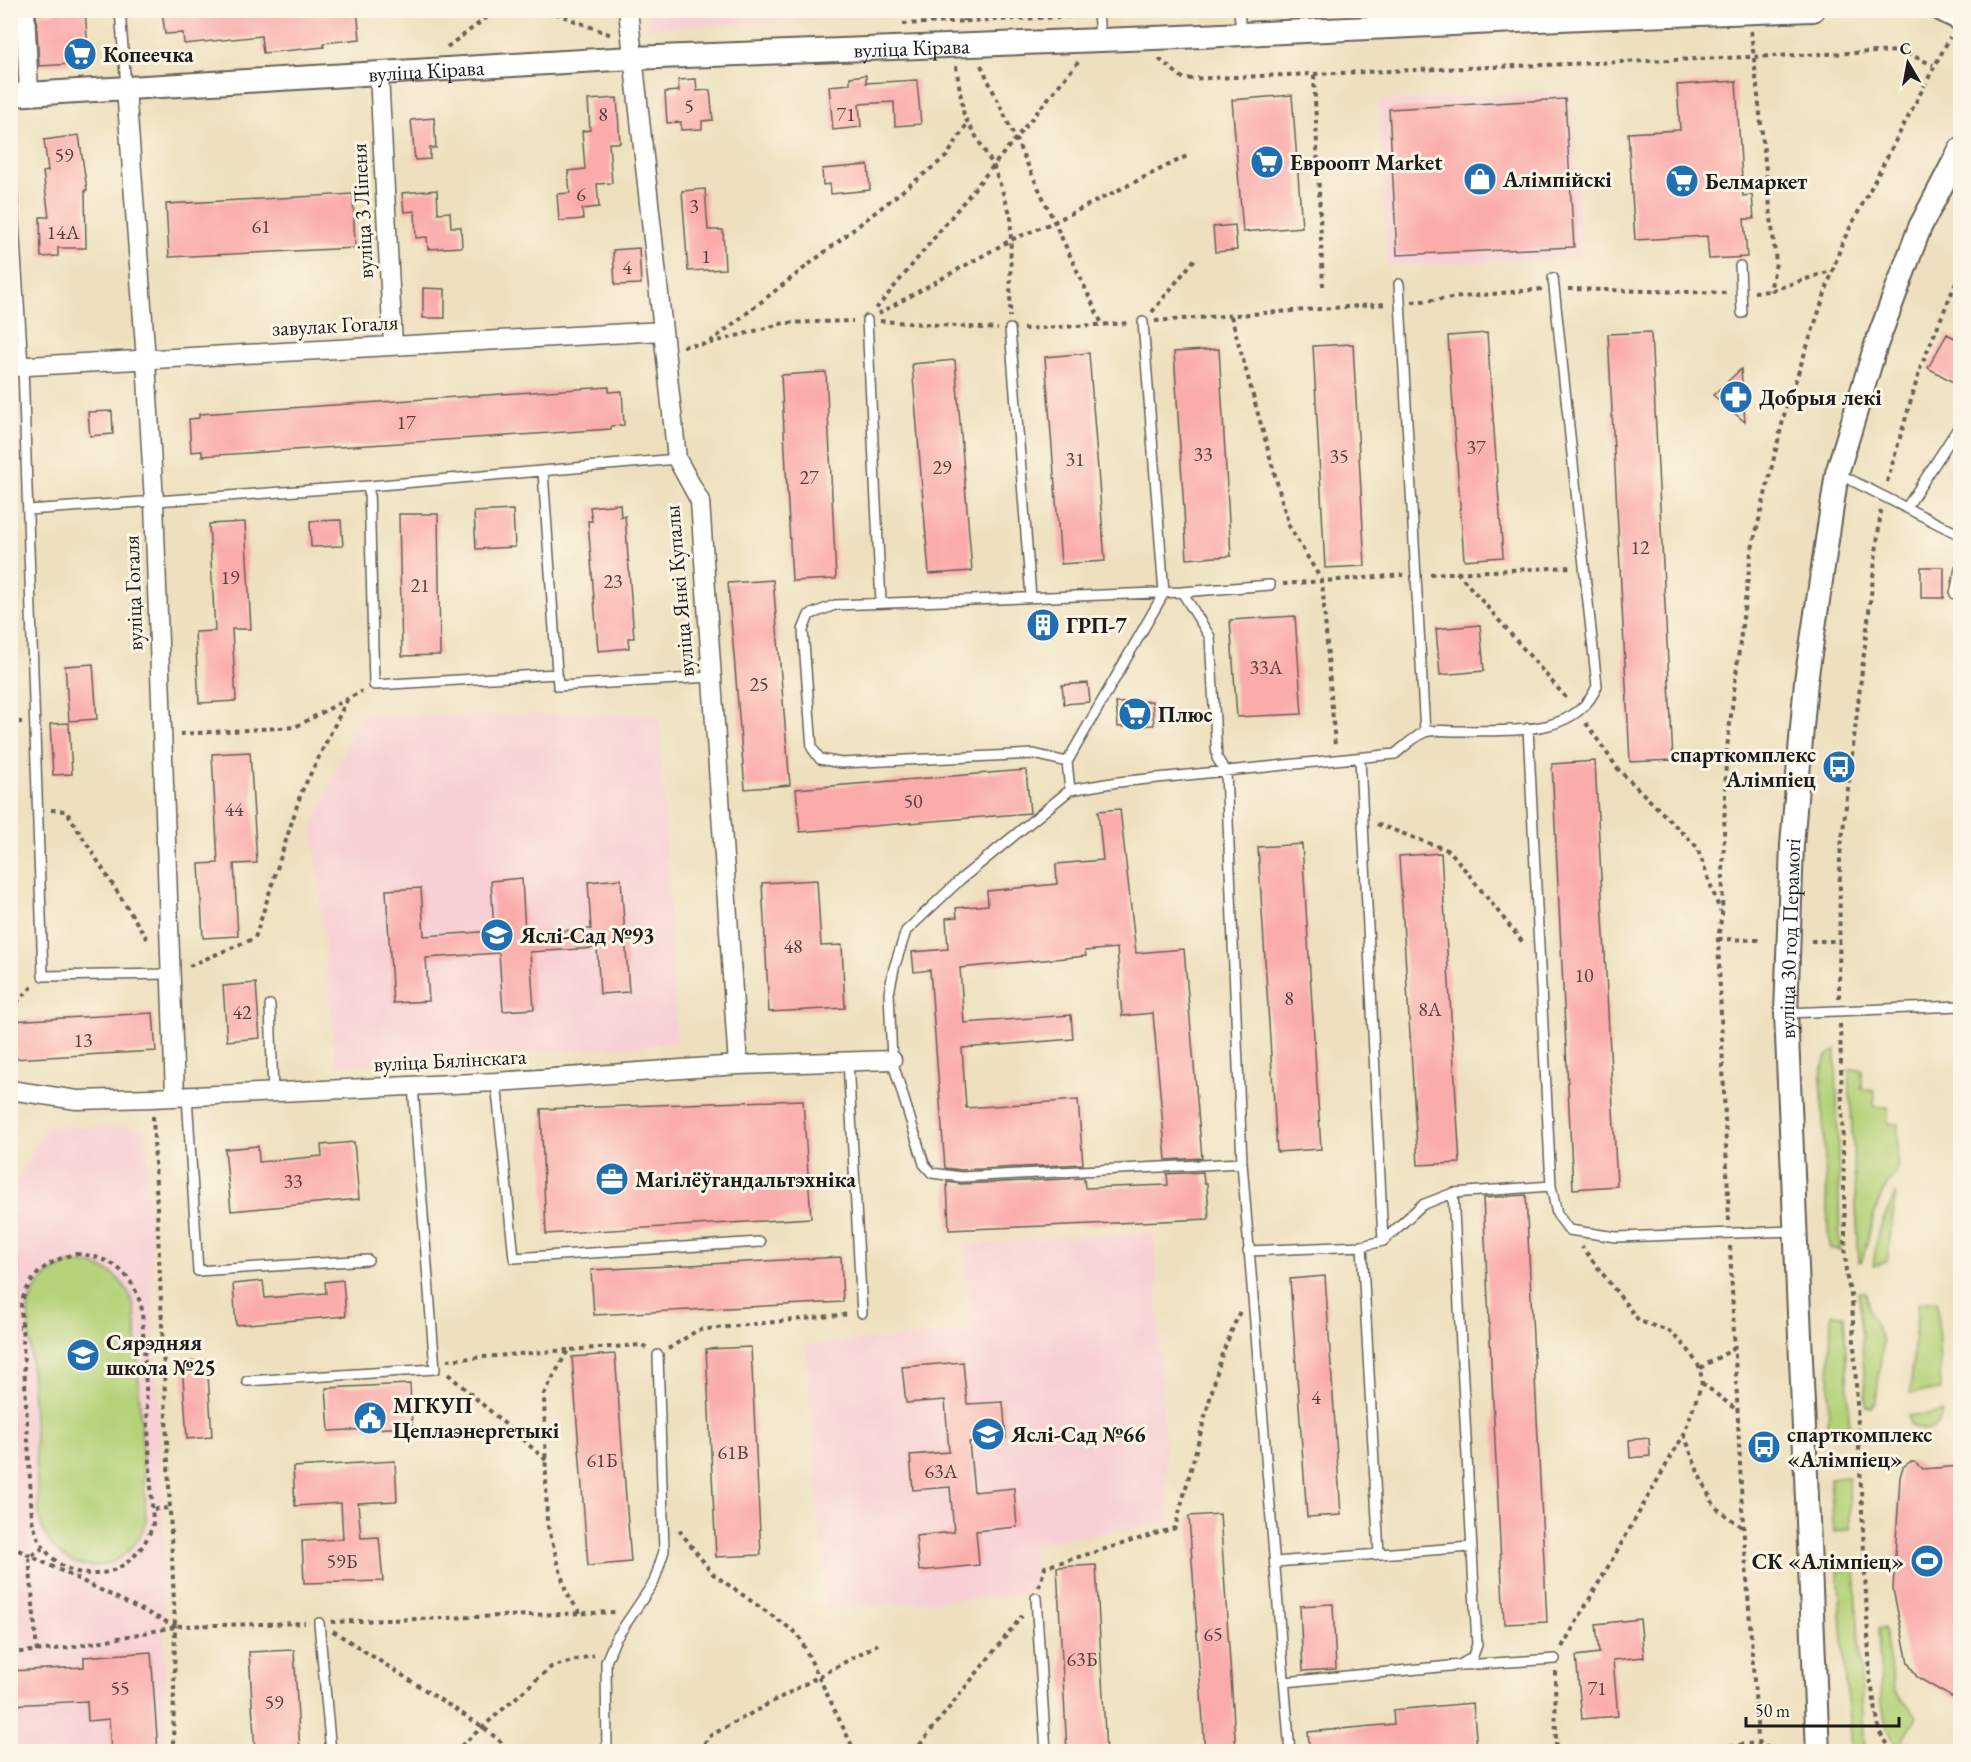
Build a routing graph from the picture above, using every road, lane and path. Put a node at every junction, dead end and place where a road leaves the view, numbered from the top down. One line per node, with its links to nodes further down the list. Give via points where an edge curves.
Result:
1 (25, 10): 29 (street)
2 (120, 10): 28 (lane)
3 (497, 10): 20 (path)
4 (547, 10): 19 (path)
5 (628, 10): 19 (street, вуліца Янкі Купалы)
6 (962, 10): 15 (path)
7 (1098, 10): 18 (lane)
8 (1239, 10): 17 (lane)
9 (1813, 10): 12 (street, вуліца Кірава)
10 (1942, 10): 14 (street)
11 (932, 11): 16 (path)
12 (1750, 11): 13 (street, вуліца Кірава); 22 (path)
13 (1626, 14): 17 (street, вуліца Кірава)
14 (1960, 19)
15 (964, 21)
16 (934, 22)
17 (1241, 34): 18 (street, вуліца Кірава)
18 (1100, 40): 19 (street, вуліца Кірава); 31 (path)
19 (631, 50): 26 (street, вуліца Кірава); 54 (street, вуліца Янкі Купалы)
20 (439, 53)
21 (1155, 56): 27 (path, via 1184,79)
22 (1752, 57): 25 (path, via 1902,51); 27 (path); 45 (path, via 1776,263)
23 (980, 62): 31 (path)
24 (956, 63): 30 (path)
25 (1934, 65)
26 (379, 74): 28 (street, вуліца Кірава); 56 (street, вуліца 3 Ліпеня)
27 (1314, 75): 44 (path)
28 (126, 89): 29 (street, вуліца Кірава); 57 (street, вуліца Гогаля)
29 (20, 94)
30 (968, 122): 34 (path); 55 (path, via 947,156)
31 (1016, 140): 34 (path); 36 (path)
32 (1960, 150): 62 (street, вуліца 30 год Перамогі, via 1920,227 1876,345)
33 (1189, 155): 36 (path)
34 (994, 167): 37 (path, via 1011,216); 50 (path)
35 (11, 176): 58 (lane)
36 (1054, 222): 37 (path); 52 (path)
37 (1011, 240): 50 (path); 53 (path)
38 (1195, 259): 51 (path)
39 (1740, 266): 46 (lane)
40 (1834, 270): 45 (path)
41 (1960, 273): 64 (path, via 1921,366)
42 (1553, 283): 46 (path); 47 (path); 81 (lane, via 1597,686 1591,702)
43 (1399, 284): 47 (lane)
44 (1323, 286)
45 (1770, 291): 46 (path)
46 (1742, 293): 48 (lane)
47 (1401, 303): 49 (path); 83 (lane)
48 (1742, 313)
49 (1231, 316): 51 (path); 86 (path, via 1289,526 1322,581)
50 (867, 320): 53 (path); 55 (path, via 784,323); 76 (lane)
51 (1143, 322): 52 (path); 73 (lane)
52 (1102, 324): 53 (path)
53 (1010, 330): 75 (lane)
54 (664, 339): 55 (path); 56 (street, завулак Гогаля); 60 (street, вуліца Янкі Купалы)
55 (707, 344)
56 (393, 346): 57 (street, завулак Гогаля)
57 (146, 360): 58 (street, завулак Гогаля); 65 (street, вуліца Гогаля)
58 (17, 366): 67 (lane)
59 (1960, 425): 66 (lane)
60 (677, 459): 61 (lane); 78 (street, вуліца Янкі Купалы, via 700,501)
61 (543, 472): 63 (lane); 77 (lane)
62 (1837, 473): 64 (lane); 105 (street, вуліца 30 год Перамогі, via 1806,681 1792,845)
63 (369, 486): 65 (lane); 79 (lane)
64 (1883, 497): 66 (lane); 96 (path, via 1840,856)
65 (153, 502): 67 (lane); 84 (street, вуліца Гогаля)
66 (1907, 507): 68 (lane)
67 (28, 510): 90 (lane)
68 (1960, 535)
69 (1960, 569): 74 (lane)
70 (1457, 572): 81 (path)
71 (1270, 585): 72 (lane)
72 (1182, 592): 73 (lane); 88 (lane, via 1210,637 1217,758)
73 (1164, 593): 75 (lane); 87 (lane)
74 (1955, 594)
75 (1031, 597): 76 (lane)
76 (881, 603): 87 (lane, via 835,605 809,615 803,630 812,748 820,759 842,763 1034,754)
77 (557, 674): 78 (lane, via 558,686); 79 (lane)
78 (711, 677): 108 (street, вуліца Янкі Купалы)
79 (374, 685): 80 (path)
80 (348, 699): 84 (path, via 295,727); 99 (path, via 301,793 255,938)
81 (1579, 713): 82 (lane, via 1560,723); 92 (path, via 1618,769 1697,847)
82 (1528, 728): 83 (lane); 98 (lane)
83 (1425, 732): 85 (lane, via 1395,753)
84 (161, 735): 99 (street, вуліца Гогаля)
85 (1360, 759): 86 (lane); 91 (lane)
86 (1336, 761): 88 (lane)
87 (1067, 762): 89 (lane)
88 (1227, 772): 89 (lane); 115 (lane)
89 (1070, 790): 106 (lane, via 961,879 906,932 889,993)
90 (38, 808): 97 (path, via 66,811); 100 (lane)
91 (1363, 819): 98 (path, via 1450,851); 120 (lane)
92 (1722, 914)
93 (1718, 939): 94 (path)
94 (1759, 940)
95 (1810, 941): 96 (path)
96 (1840, 941): 104 (path)
97 (151, 945)
98 (1539, 963): 116 (lane)
99 (170, 974): 100 (lane); 113 (street, вуліца Гогаля)
100 (43, 976): 103 (path)
101 (270, 1005): 112 (lane)
102 (1960, 1006): 104 (lane)
103 (10, 1009)
104 (1839, 1012): 105 (lane); 177 (path, via 1846,1274 1852,1300 1870,1678 1880,1733)
105 (1786, 1013): 119 (street, вуліца 30 год Перамогі)
106 (892, 1060): 107 (street, вуліца Бялінскага); 115 (lane, via 924,1164 932,1173 961,1177)
107 (848, 1061): 108 (street, вуліца Бялінскага); 126 (lane)
108 (738, 1065): 109 (street, вуліца Бялінскага)
109 (496, 1082): 110 (street, вуліца Бялінскага); 121 (lane, via 514,1258)
110 (413, 1086): 112 (street, вуліца Бялінскага); 132 (lane)
111 (10, 1090): 114 (street, вуліца Бялінскага, via 77,1100)
112 (273, 1093): 113 (street, вуліца Бялінскага)
113 (181, 1096): 114 (street, вуліца Бялінскага); 124 (lane, via 198,1271)
114 (152, 1098): 139 (path)
115 (1242, 1163): 123 (lane)
116 (1551, 1186): 117 (lane); 118 (lane, via 1557,1214)
117 (1453, 1193): 120 (lane, via 1422,1205); 144 (lane)
118 (1569, 1230): 119 (lane, via 1616,1237); 133 (path, via 1639,1321 1670,1332)
119 (1796, 1231): 176 (street, вуліца 30 год Перамогі)
120 (1383, 1240): 122 (lane)
121 (760, 1242)
122 (1362, 1246): 123 (lane); 146 (lane)
123 (1248, 1251): 125 (lane)
124 (368, 1260)
125 (1251, 1284): 148 (lane); 149 (path, via 1222,1354 1175,1528 1045,1567)
126 (862, 1313): 131 (path, via 698,1330)
127 (10, 1327): 128 (path)
128 (20, 1327): 140 (path, via 26,1289 46,1265 60,1257 76,1254 107,1260 131,1280 142,1310); 145 (path, via 32,1519)
129 (1735, 1348): 133 (path)
130 (568, 1350): 131 (path, via 641,1345); 132 (path); 138 (path, via 544,1394)
131 (658, 1355): 141 (lane)
132 (434, 1361): 134 (lane, via 435,1369); 138 (path)
133 (1700, 1368): 135 (path)
134 (247, 1381)
135 (1701, 1383): 136 (path); 137 (path)
136 (1738, 1411)
137 (1684, 1434): 142 (path, via 1715,1508); 158 (path)
138 (546, 1461): 151 (path, via 548,1523 566,1592)
139 (170, 1508): 140 (path); 153 (path)
140 (154, 1509): 145 (path, via 148,1540 140,1553 113,1571 82,1574 60,1564)
141 (663, 1510): 150 (lane, via 664,1551 654,1582); 160 (path, via 713,1574 798,1634)
142 (1743, 1529)
143 (10, 1546): 147 (path)
144 (1471, 1547): 146 (lane); 159 (lane, via 1477,1645 1472,1658)
145 (43, 1548): 147 (path)
146 (1379, 1554): 148 (lane)
147 (29, 1557): 153 (path); 156 (path)
148 (1275, 1562): 161 (lane)
149 (1036, 1598): 170 (path); 171 (lane)
150 (636, 1612): 151 (path); 155 (lane)
151 (581, 1614): 152 (path)
152 (319, 1623): 153 (path); 162 (path); 164 (lane)
153 (175, 1626): 156 (path); 163 (path)
154 (878, 1644): 160 (path)
155 (611, 1650): 162 (path, via 551,1667); 167 (lane, via 606,1662)
156 (37, 1652): 157 (path)
157 (10, 1653)
158 (1555, 1659): 159 (lane); 173 (path)
159 (1460, 1665): 161 (lane)
160 (818, 1676): 168 (path, via 708,1737); 169 (path)
161 (1285, 1682): 172 (lane)
162 (483, 1727): 165 (path); 166 (path)
163 (174, 1752)
164 (331, 1752)
165 (454, 1752)
166 (513, 1752)
167 (607, 1752)
168 (700, 1752)
169 (855, 1752)
170 (914, 1752)
171 (1046, 1752)
172 (1290, 1752)
173 (1556, 1752)
174 (1658, 1752): 175 (path, via 1758,1743)
175 (1779, 1752)
176 (1818, 1752)
177 (1893, 1752)

